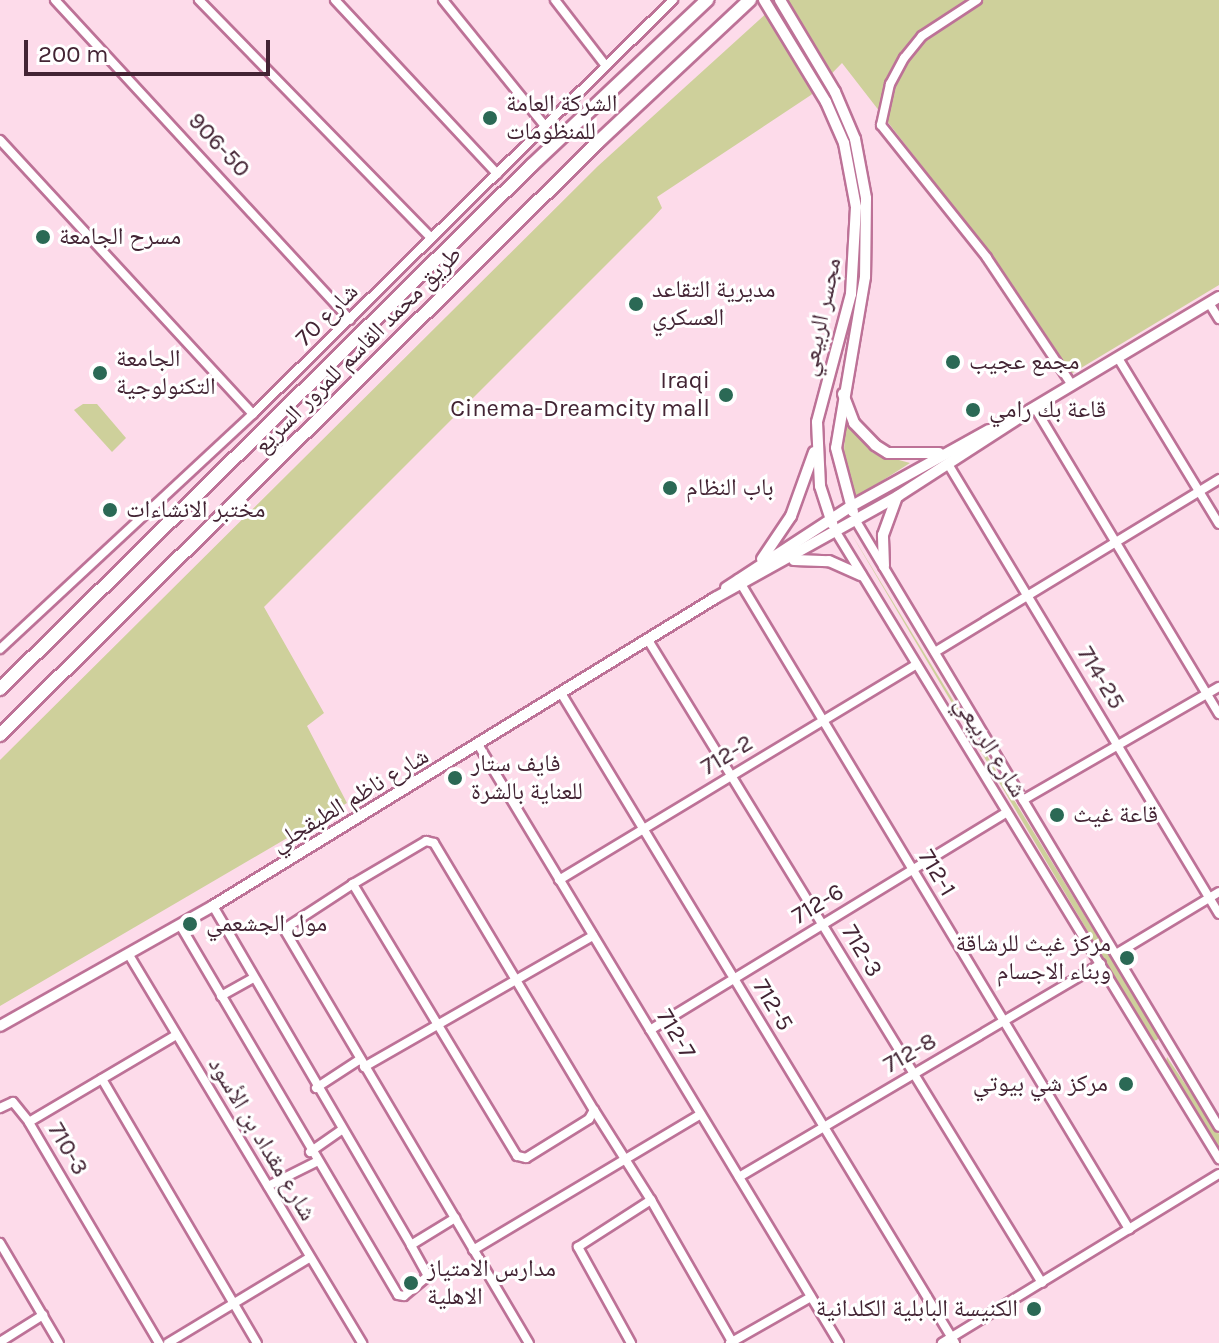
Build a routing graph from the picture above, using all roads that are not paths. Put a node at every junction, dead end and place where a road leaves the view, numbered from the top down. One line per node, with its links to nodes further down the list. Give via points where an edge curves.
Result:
1 (55, 0): 22 (street, 906-50)
2 (199, 0): 19 (street)
3 (335, 0): 18 (street)
4 (443, 0): 15 (street)
5 (555, 0): 14 (street)
6 (657, 0): 13 (street)
7 (673, 0): 13 (street, شارع 70)
8 (707, 0): 51 (highway, طريق محمد القاسم للمرور السريع)
9 (750, 0): 56 (highway, طريق محمد القاسم للمرور السريع, via 598,142)
10 (764, 0): 17 (main road, مجسر الربيعي)
11 (780, 0): 17 (main road, مجسر الربيعي, via 813,50)
12 (977, 0): 24 (street, via 922,36 904,58 890,84 881,125 987,258)
13 (663, 9): 14 (street, شارع 70)
14 (606, 66): 15 (street, شارع 70)
15 (545, 126): 18 (street, شارع 70)
16 (0, 140): 27 (street)
17 (849, 141): 25 (main road, مجسر الربيعي, via 866,198 867,247); 28 (main road, مجسر الربيعي, via 855,264)
18 (497, 174): 19 (street, شارع 70)
19 (431, 238): 22 (street, شارع 70)
20 (1214, 300): 21 (street); 23 (main road, شارع ناظم الطبقجلي)
21 (1219, 319)
22 (350, 320): 27 (street, شارع 70)
23 (1118, 358): 24 (main road, شارع ناظم الطبقجلي); 32 (street)
24 (1072, 385): 26 (main road, شارع ناظم الطبقجلي)
25 (842, 394): 29 (main road, via 854,423 888,453); 34 (main road, مجسر الربيعي, via 836,448)
26 (1033, 409): 29 (main road, شارع ناظم الطبقجلي); 30 (main road, شارع ناظم الطبقجلي); 39 (street)
27 (253, 414): 47 (street, شارع 70)
28 (817, 422): 35 (main road, مجسر الربيعي, via 820,486); 40 (main road, via 800,496)
29 (945, 452): 34 (main road, شارع ناظم الطبقجلي)
30 (948, 464): 33 (main road, شارع ناظم الطبقجلي); 45 (street, 714-25)
31 (1219, 479): 32 (street)
32 (1199, 491): 37 (street); 39 (street)
33 (898, 496): 36 (main road, شارع ناظم الطبقجلي); 42 (main road, via 883,535)
34 (850, 507): 35 (main road, شارع ناظم الطبقجلي); 36 (main road, شارع الربيعي)
35 (830, 519): 38 (main road, شارع الربيعي); 40 (main road, شارع ناظم الطبقجلي)
36 (856, 521): 38 (main road, شارع ناظم الطبقجلي); 42 (street, شارع الربيعي)
37 (1219, 524)
38 (836, 532): 41 (main road, شارع ناظم الطبقجلي); 43 (street, شارع الربيعي)
39 (1116, 542): 45 (street); 53 (street)
40 (759, 562): 44 (main road, شارع ناظم الطبقجلي)
41 (784, 563): 43 (main road, via 822,559); 44 (main road, شارع ناظم الطبقجلي)
42 (884, 566): 48 (street, شارع الربيعي)
43 (861, 575): 49 (street, شارع الربيعي)
44 (740, 582): 46 (main road, شارع ناظم الطبقجلي); 55 (street, 712-1)
45 (1028, 596): 48 (street); 57 (street, 714-25)
46 (648, 640): 52 (main road, شارع ناظم الطبقجلي); 59 (street, 712-3)
47 (0, 649)
48 (935, 652): 60 (street, شارع الربيعي)
49 (916, 665): 55 (street, 712-2); 61 (street, شارع الربيعي)
50 (1219, 687): 53 (street)
51 (0, 689)
52 (561, 693): 58 (main road, شارع ناظم الطبقجلي); 62 (street, 712-5)
53 (1207, 694): 54 (street); 57 (street)
54 (1219, 714)
55 (822, 721): 59 (street, 712-2); 63 (street, 712-1)
56 (0, 735)
57 (1118, 745): 60 (street); 67 (street, 714-25)
58 (479, 746): 64 (street, 712-7); 68 (main road, شارع ناظم الطبقجلي)
59 (731, 776): 62 (street, 712-2); 71 (street, 712-3)
60 (1023, 800): 73 (street, شارع الربيعي)
61 (1007, 812): 63 (street, 712-6); 75 (street, شارع الربيعي)
62 (643, 829): 64 (street, 712-2); 77 (street, 712-5)
63 (912, 870): 71 (street, 712-6); 80 (street, 712-1)
64 (559, 880): 72 (street, 712-7)
65 (353, 884): 78 (street, via 430,841); 81 (street); 87 (street, via 284,929)
66 (1219, 892): 67 (street)
67 (1209, 898): 69 (street, 714-25); 73 (street)
68 (213, 906): 70 (main road, شارع ناظم الطبقجلي); 76 (street)
69 (1219, 914)
70 (180, 925): 74 (main road, شارع ناظم الطبقجلي); 79 (street)
71 (823, 925): 77 (street, 712-6); 88 (street, 712-3)
72 (593, 936): 78 (street); 83 (street, 712-7)
73 (1116, 954): 85 (street, شارع الربيعي)
74 (129, 955): 82 (main road, شارع ناظم الطبقجلي); 84 (street, شارع مقداد بن الأسود)
75 (1101, 964): 80 (street, 712-8); 86 (street, شارع الربيعي)
76 (253, 978): 79 (street); 90 (street)
77 (734, 979): 83 (street, 712-6); 95 (street, 712-5)
78 (516, 980): 81 (street); 92 (street)
79 (221, 996): 98 (street)
80 (1003, 1021): 88 (street, 712-8); 107 (street, 712-1)
81 (437, 1025): 87 (street); 92 (street, via 522,1158 589,1119)
82 (0, 1026)
83 (650, 1030): 93 (street, 712-7)
84 (176, 1035): 89 (street, 710-3); 104 (street, شارع مقداد بن الأسود)
85 (1171, 1047): 86 (street); 96 (street, شارع الربيعي)
86 (1157, 1055): 100 (street, شارع الربيعي)
87 (362, 1063): 90 (street); 106 (street)
88 (914, 1074): 95 (street, 712-8); 112 (street, 712-3)
89 (102, 1079): 94 (street, 710-3); 114 (street)
90 (316, 1088): 97 (street)
91 (0, 1108): 94 (street, via 13,1102)
92 (594, 1110): 99 (street)
93 (701, 1114): 99 (street); 103 (street, 712-7)
94 (29, 1122): 120 (street, 710-3)
95 (824, 1127): 103 (street, 712-8); 116 (street, 712-5)
96 (1219, 1127)
97 (341, 1130): 98 (street); 109 (street)
98 (310, 1152): 101 (street)
99 (627, 1158): 105 (street); 110 (street)
100 (1219, 1159)
101 (316, 1162): 104 (street); 109 (street, via 393,1290 404,1296 428,1276)
102 (1219, 1174): 107 (street)
103 (739, 1177): 113 (street, 712-7)
104 (268, 1186): 111 (street, شارع مقداد بن الأسود)
105 (651, 1200): 118 (street); 125 (street, via 578,1247)
106 (455, 1218): 109 (street); 110 (street)
107 (1129, 1229): 112 (street)
108 (0, 1243): 115 (street)
109 (411, 1245)
110 (473, 1250): 124 (street)
111 (309, 1258): 114 (street); 123 (street, شارع مقداد بن الأسود)
112 (1042, 1283): 116 (street)
113 (811, 1297): 118 (street); 126 (street, 712-7)
114 (232, 1304): 121 (street); 122 (street)
115 (43, 1315): 117 (street); 119 (street)
116 (953, 1340): 127 (street)
117 (0, 1342)
118 (732, 1342)
119 (59, 1343)
120 (159, 1343)
121 (168, 1343)
122 (257, 1343)
123 (362, 1343)
124 (529, 1343)
125 (631, 1343)
126 (839, 1343)
127 (942, 1343)

